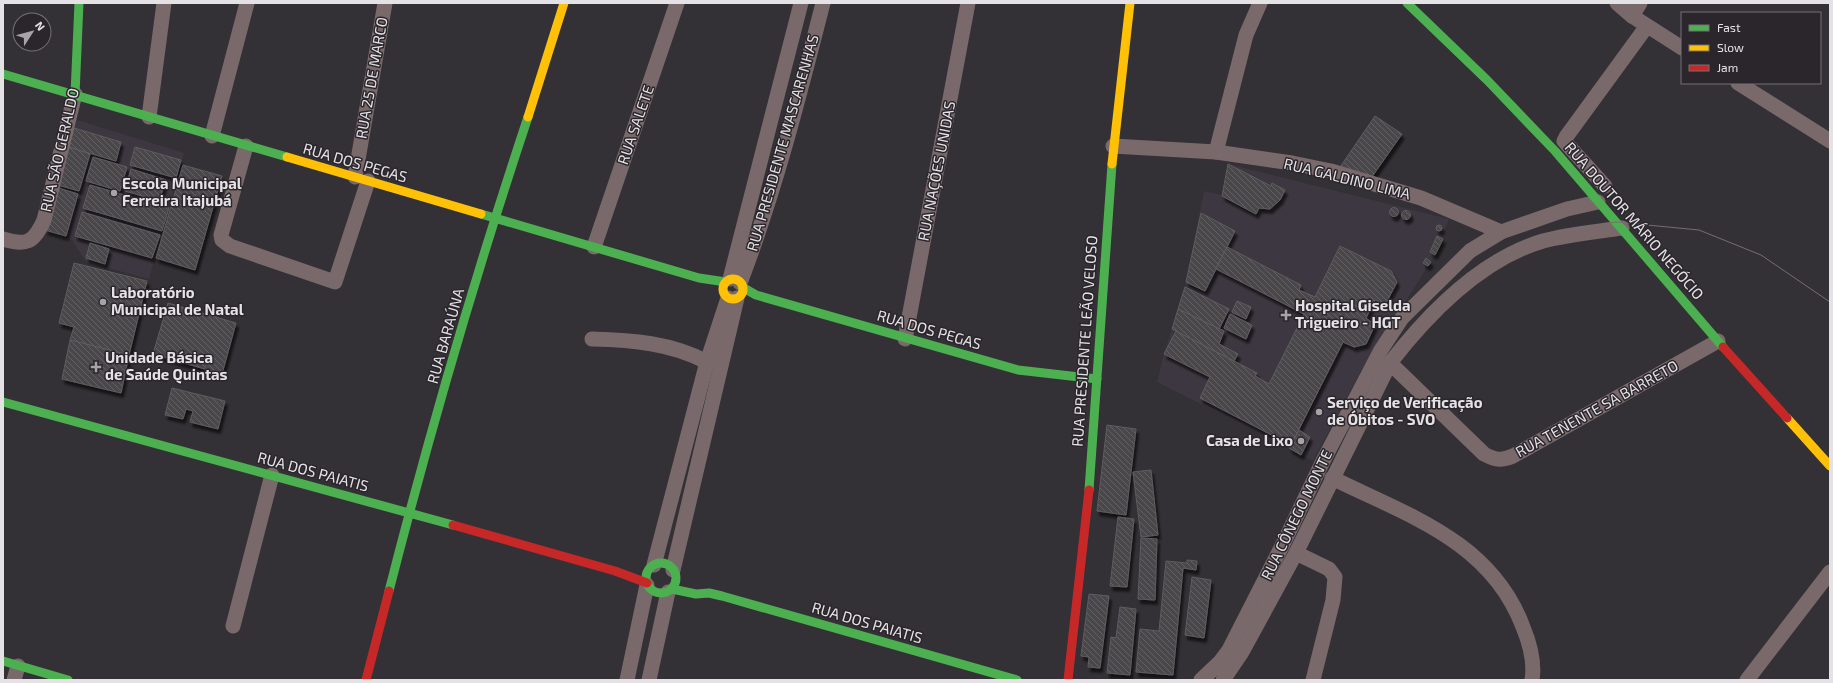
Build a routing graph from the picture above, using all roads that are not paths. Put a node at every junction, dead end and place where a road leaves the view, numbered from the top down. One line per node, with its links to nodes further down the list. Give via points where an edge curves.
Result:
1 (79, 3): 19 (main road, RUA SÃO GERALDO)
2 (164, 3): 20 (street)
3 (247, 3): 21 (street)
4 (385, 3): 26 (street, RUA 25 DE MARCO)
5 (564, 3): 29 (main road, RUA BARAÚNA)
6 (678, 3): 33 (street, RUA SALETE)
7 (801, 3): 34 (street, RUA PRESIDENTE MASCARENHAS)
8 (823, 3): 34 (street, RUA PRESIDENTE MASCARENHAS, via 754,246)
9 (968, 3): 35 (street, RUA NAÇÕES UNIDAS)
10 (1130, 3): 24 (main road, RUA PRESIDENTE LEÃO VELOSO)
11 (1260, 3): 25 (street, via 1246,35)
12 (1407, 3): 28 (main road, RUA DOUTOR MÁRIO NEGÓCIO, via 1539,134)
13 (1618, 3): 14 (street)
14 (1636, 9): 15 (street)
15 (1647, 26): 16 (street); 27 (street, via 1564,141)
16 (1681, 47)
17 (3, 74): 19 (main road, RUA DOS PEGAS)
18 (1740, 84): 22 (street)
19 (75, 94): 20 (main road, RUA DOS PEGAS); 32 (street, RUA SÃO GERALDO, via 44,220 39,231 33,239 25,243)
20 (149, 117): 21 (main road, RUA DOS PEGAS)
21 (212, 136): 23 (main road, RUA DOS PEGAS)
22 (1830, 141)
23 (246, 146): 26 (main road, RUA DOS PEGAS); 26 (street, RUA 25 DE MARCO, via 221,235 222,240 230,246 335,282)
24 (1113, 146): 25 (street, RUA GALDINO LIMA); 40 (main road, RUA PRESIDENTE LEÃO VELOSO)
25 (1216, 152): 31 (street, RUA GALDINO LIMA, via 1331,171 1421,198)
26 (361, 179): 29 (main road, RUA DOS PEGAS)
27 (1605, 186)
28 (1598, 202): 30 (main road, RUA DOUTOR MÁRIO NEGÓCIO); 31 (street, RUA CÔNEGO MONTE, via 1560,211)
29 (494, 219): 33 (main road, RUA DOS PEGAS); 45 (main road, RUA BARAÚNA)
30 (1622, 228): 37 (main road, RUA DOUTOR MÁRIO NEGÓCIO); 39 (street, RUA CÔNEGO MONTE, via 1576,234 1542,242 1506,258 1454,293 1422,324)
31 (1501, 232): 66 (street, RUA CÔNEGO MONTE, via 1470,251 1402,318 1323,461 1229,650)
32 (3, 239)
33 (594, 247): 34 (main road, RUA DOS PEGAS)
34 (733, 289): 35 (main road, RUA DOS PEGAS); 38 (street, RUA PRESIDENTE MASCARENHAS); 49 (street, RUA PRESIDENTE MASCARENHAS)
35 (905, 338): 40 (main road, RUA DOS PEGAS, via 1018,370)
36 (592, 339): 38 (street, via 651,343 691,353)
37 (1718, 340): 39 (street, RUA TENENTE SA BARRETO, via 1502,460 1484,454); 42 (main road, RUA DOUTOR MÁRIO NEGÓCIO)
38 (707, 362): 47 (street, RUA PRESIDENTE MASCARENHAS)
39 (1390, 363): 44 (street, RUA CÔNEGO MONTE)
40 (1097, 379): 65 (main road, RUA PRESIDENTE LEÃO VELOSO, via 1084,539)
41 (3, 402): 43 (main road, RUA DOS PAIATIS)
42 (1830, 466)
43 (272, 475): 45 (main road, RUA DOS PAIATIS); 56 (street)
44 (1332, 478): 46 (street, RUA CÔNEGO MONTE); 69 (street, via 1440,530 1467,549 1497,578 1520,617 1532,656)
45 (409, 512): 48 (main road, RUA DOS PAIATIS); 61 (main road, RUA BARAÚNA)
46 (1296, 553): 67 (street, RUA CÔNEGO MONTE, via 1242,652); 68 (street, via 1329,569 1335,578 1333,600)
47 (652, 566): 48 (main road, RUA DOS PAIATIS); 49 (main road, via 664,564); 52 (main road, via 646,574)
48 (615, 571): 52 (main road, RUA DOS PAIATIS)
49 (674, 572): 51 (main road); 54 (main road, via 676,579)
50 (1830, 572): 70 (street)
51 (687, 579)
52 (647, 584): 54 (main road, via 656,593); 62 (street)
53 (698, 585): 55 (main road, RUA DOS PAIATIS)
54 (670, 590): 55 (main road, RUA DOS PAIATIS); 63 (street)
55 (709, 593): 64 (main road, RUA DOS PAIATIS)
56 (233, 626)
57 (3, 661): 58 (main road)
58 (18, 666): 59 (street); 60 (main road)
59 (14, 680)
60 (68, 680)
61 (366, 680)
62 (627, 680)
63 (650, 680)
64 (1018, 680)
65 (1068, 680)
66 (1201, 680)
67 (1223, 680)
68 (1314, 680)
69 (1532, 680)
70 (1747, 680)

